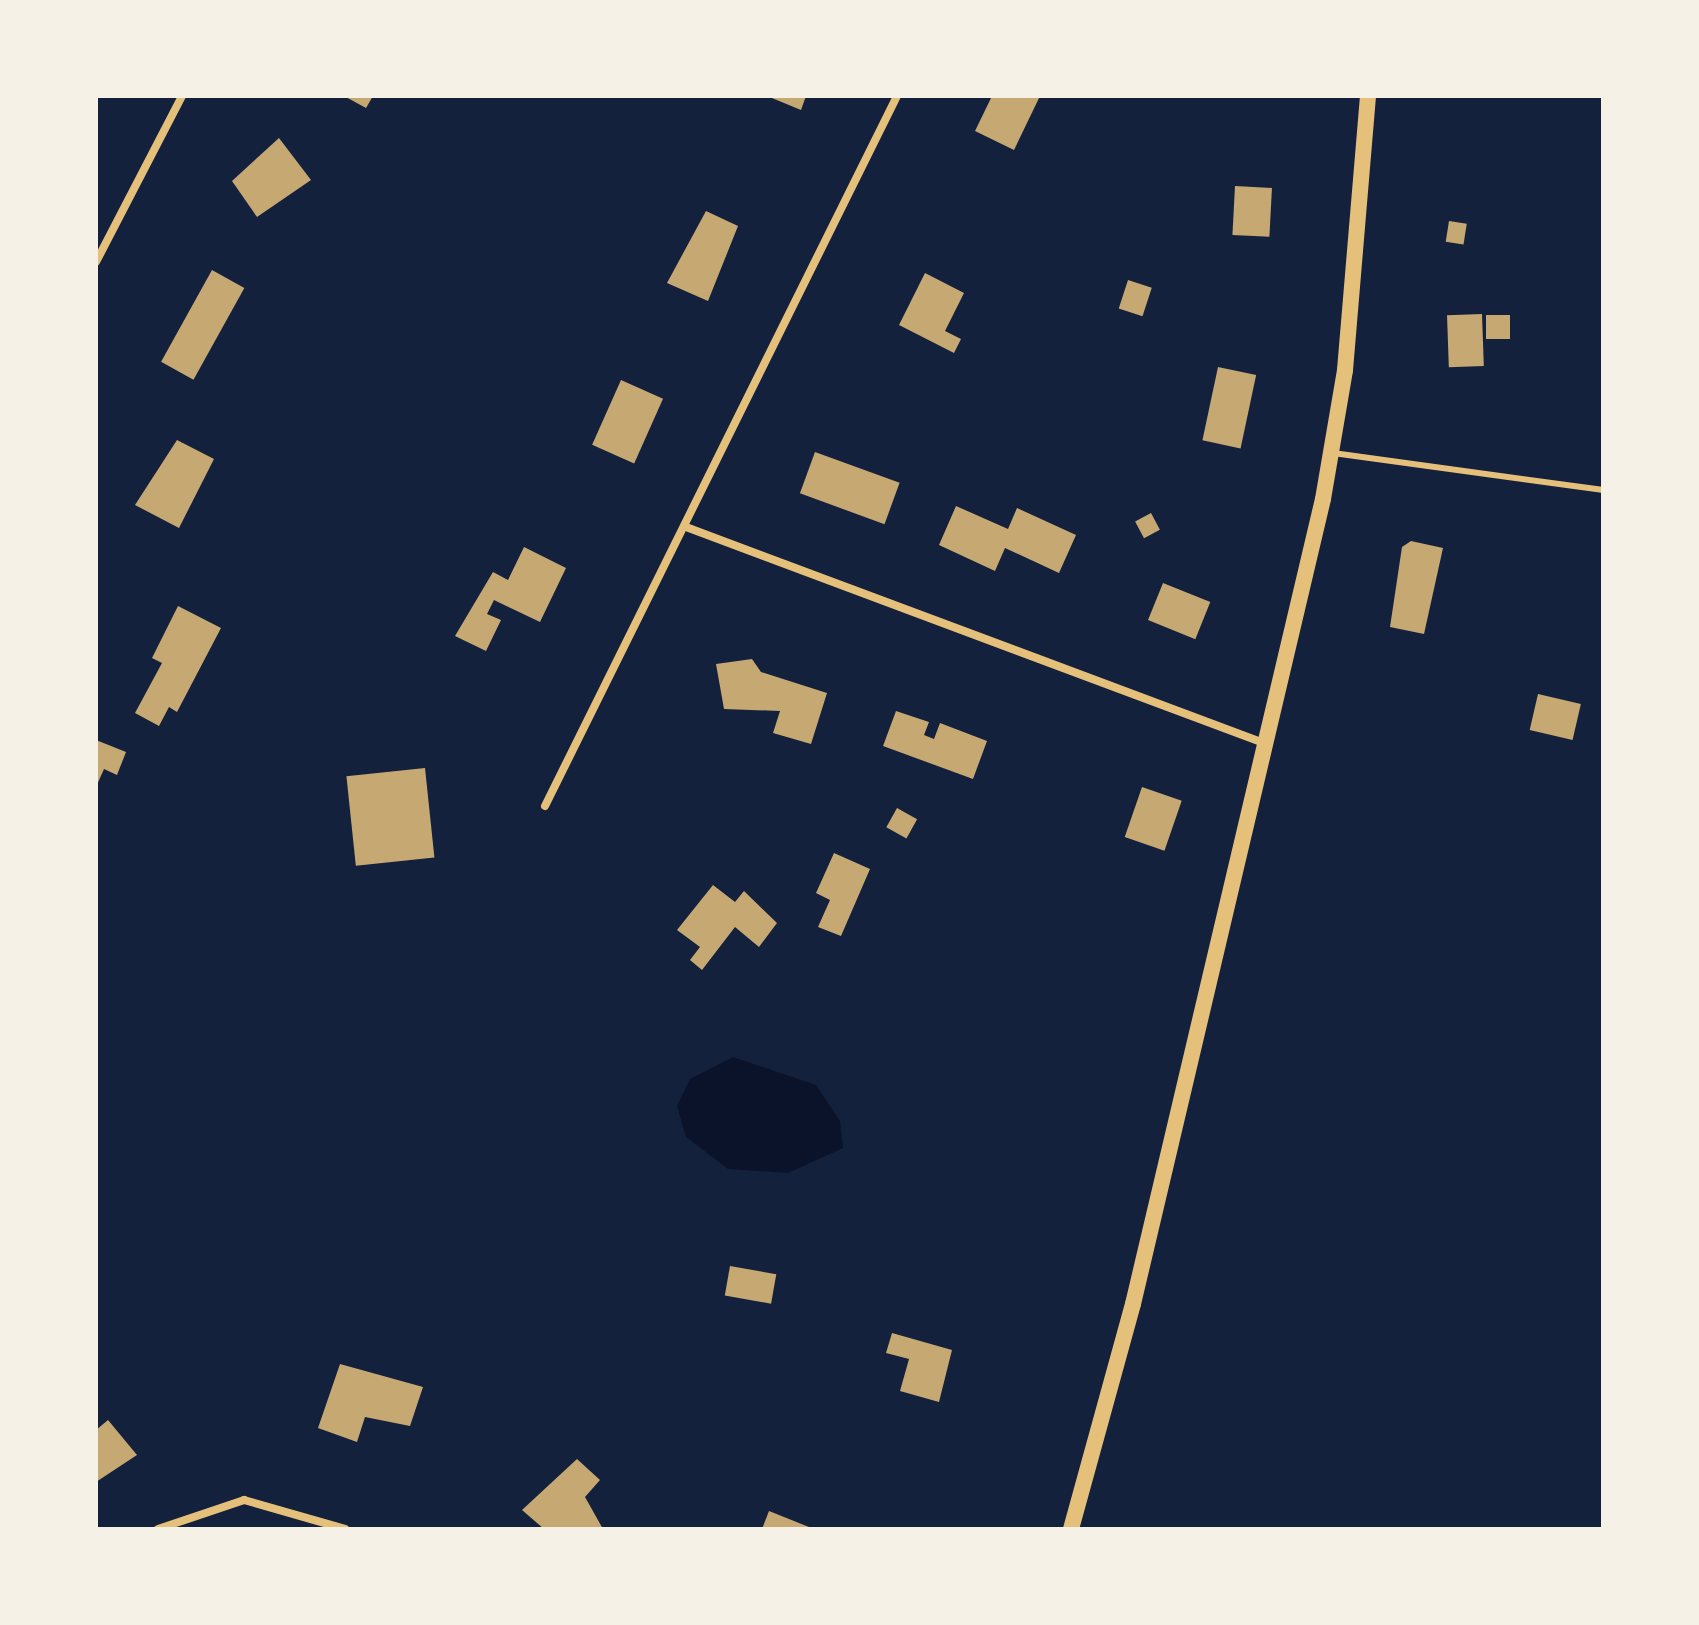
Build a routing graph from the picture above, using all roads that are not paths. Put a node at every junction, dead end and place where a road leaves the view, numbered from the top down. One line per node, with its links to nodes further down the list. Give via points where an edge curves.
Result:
1 (182, 96): 4 (street)
2 (897, 96): 7 (street)
3 (1368, 96): 5 (main road)
4 (96, 262)
5 (1333, 452): 6 (lane); 8 (main road)
6 (1603, 490)
7 (686, 527): 8 (street); 9 (street)
8 (1261, 742): 12 (main road, via 1133,1304)
9 (545, 806)
10 (158, 1529): 11 (street, via 244,1500)
11 (345, 1529)
12 (1071, 1529)

